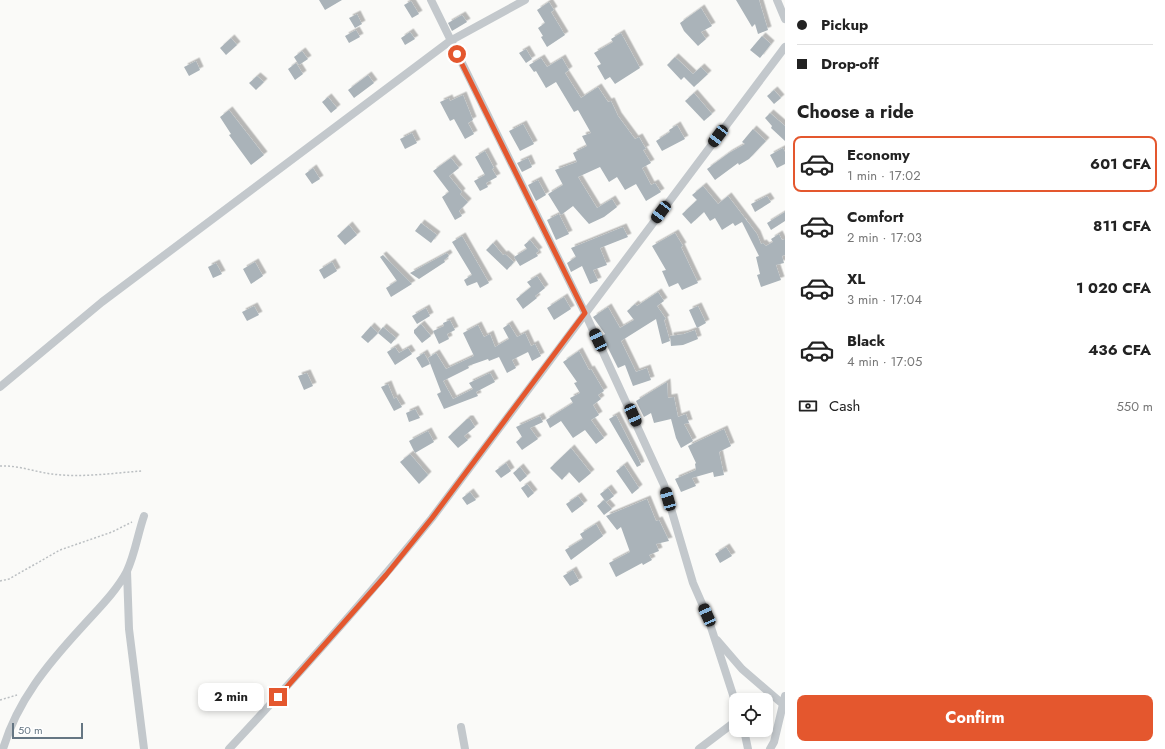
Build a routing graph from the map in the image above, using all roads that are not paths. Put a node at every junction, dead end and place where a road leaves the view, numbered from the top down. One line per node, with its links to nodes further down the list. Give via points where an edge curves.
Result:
1 (430, 0): 5 (street)
2 (525, 0): 5 (street)
3 (777, 0): 4 (street)
4 (785, 19)
5 (450, 41): 7 (street); 8 (street, via 102,302)
6 (785, 47): 7 (street)
7 (585, 313): 11 (street, via 664,485 693,583); 20 (street, via 432,518 297,676)
8 (0, 387)
9 (144, 516): 10 (street)
10 (127, 571): 18 (street, via 109,597 29,691 10,726); 19 (street, via 130,630)
11 (714, 636): 12 (street); 14 (street, via 742,669)
12 (732, 693)
13 (785, 696): 14 (street)
14 (784, 706): 24 (street)
15 (729, 726): 22 (street)
16 (461, 727): 21 (street)
17 (745, 737): 23 (street)
18 (3, 749)
19 (144, 749)
20 (229, 749)
21 (465, 749)
22 (699, 749)
23 (748, 749)
24 (770, 749)

